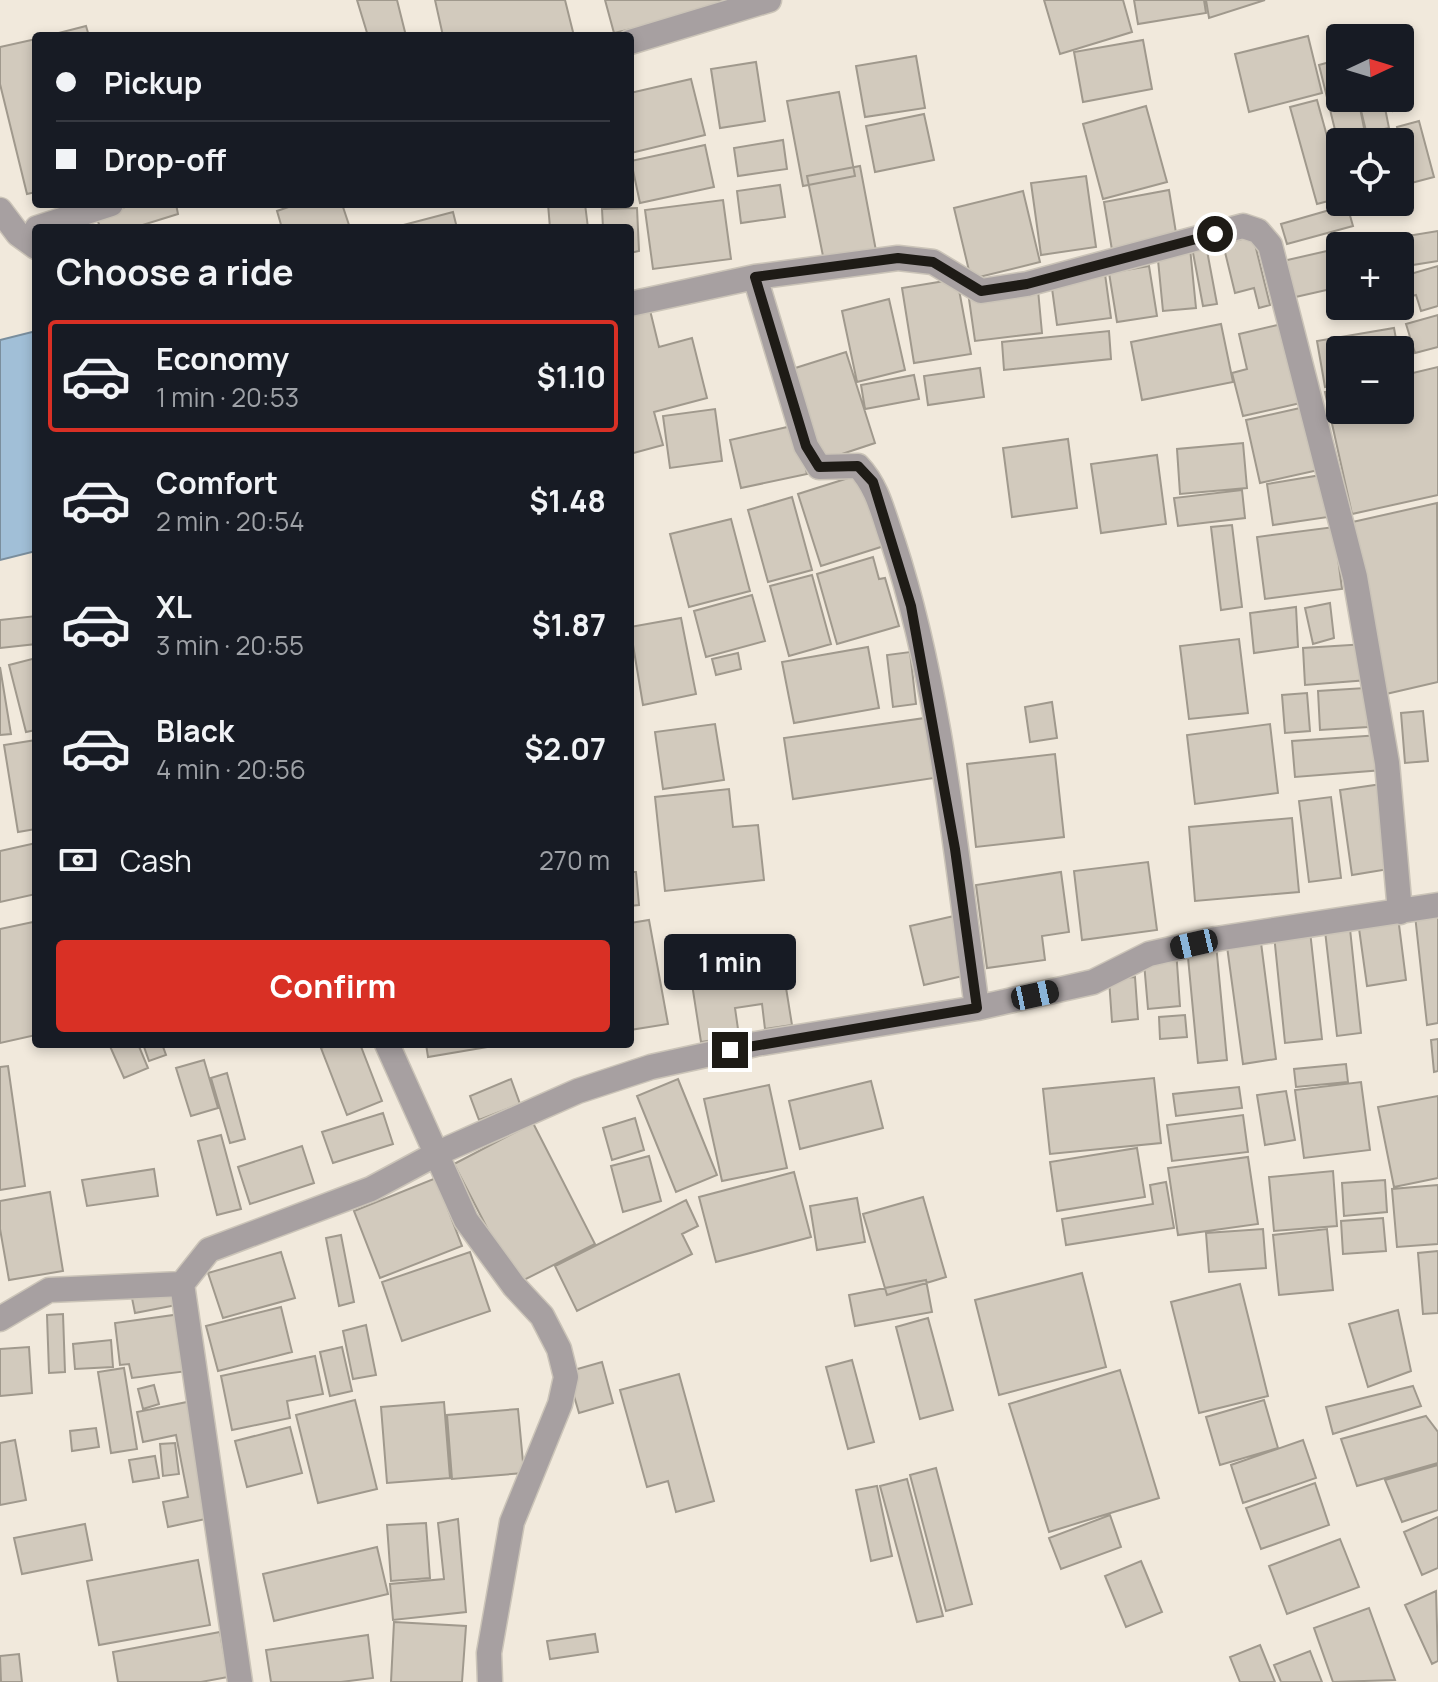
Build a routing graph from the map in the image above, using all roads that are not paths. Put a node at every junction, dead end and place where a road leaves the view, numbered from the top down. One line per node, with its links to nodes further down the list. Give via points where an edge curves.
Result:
1 (769, 0): 2 (street)
2 (634, 41)
3 (101, 208): 5 (street)
4 (0, 210): 6 (street)
5 (60, 224)
6 (32, 235)
7 (755, 277): 8 (street); 10 (street, via 898,258 933,262 981,291 1027,284 1243,226 1258,231 1270,245 1355,577 1387,763); 11 (street, via 806,446 819,467 858,466 873,482 905,580 932,712)
8 (634, 303)
9 (1438, 905): 10 (street)
10 (1400, 912): 11 (street, via 1149,954 1093,982)
11 (977, 1008): 13 (street, via 651,1067 578,1091)
12 (389, 1048): 13 (street)
13 (438, 1153): 14 (street, via 371,1189 209,1250); 17 (street, via 466,1220 542,1316 566,1377 512,1522 489,1653)
14 (182, 1284): 15 (street, via 49,1290); 16 (street)
15 (0, 1319)
16 (240, 1682)
17 (490, 1682)

